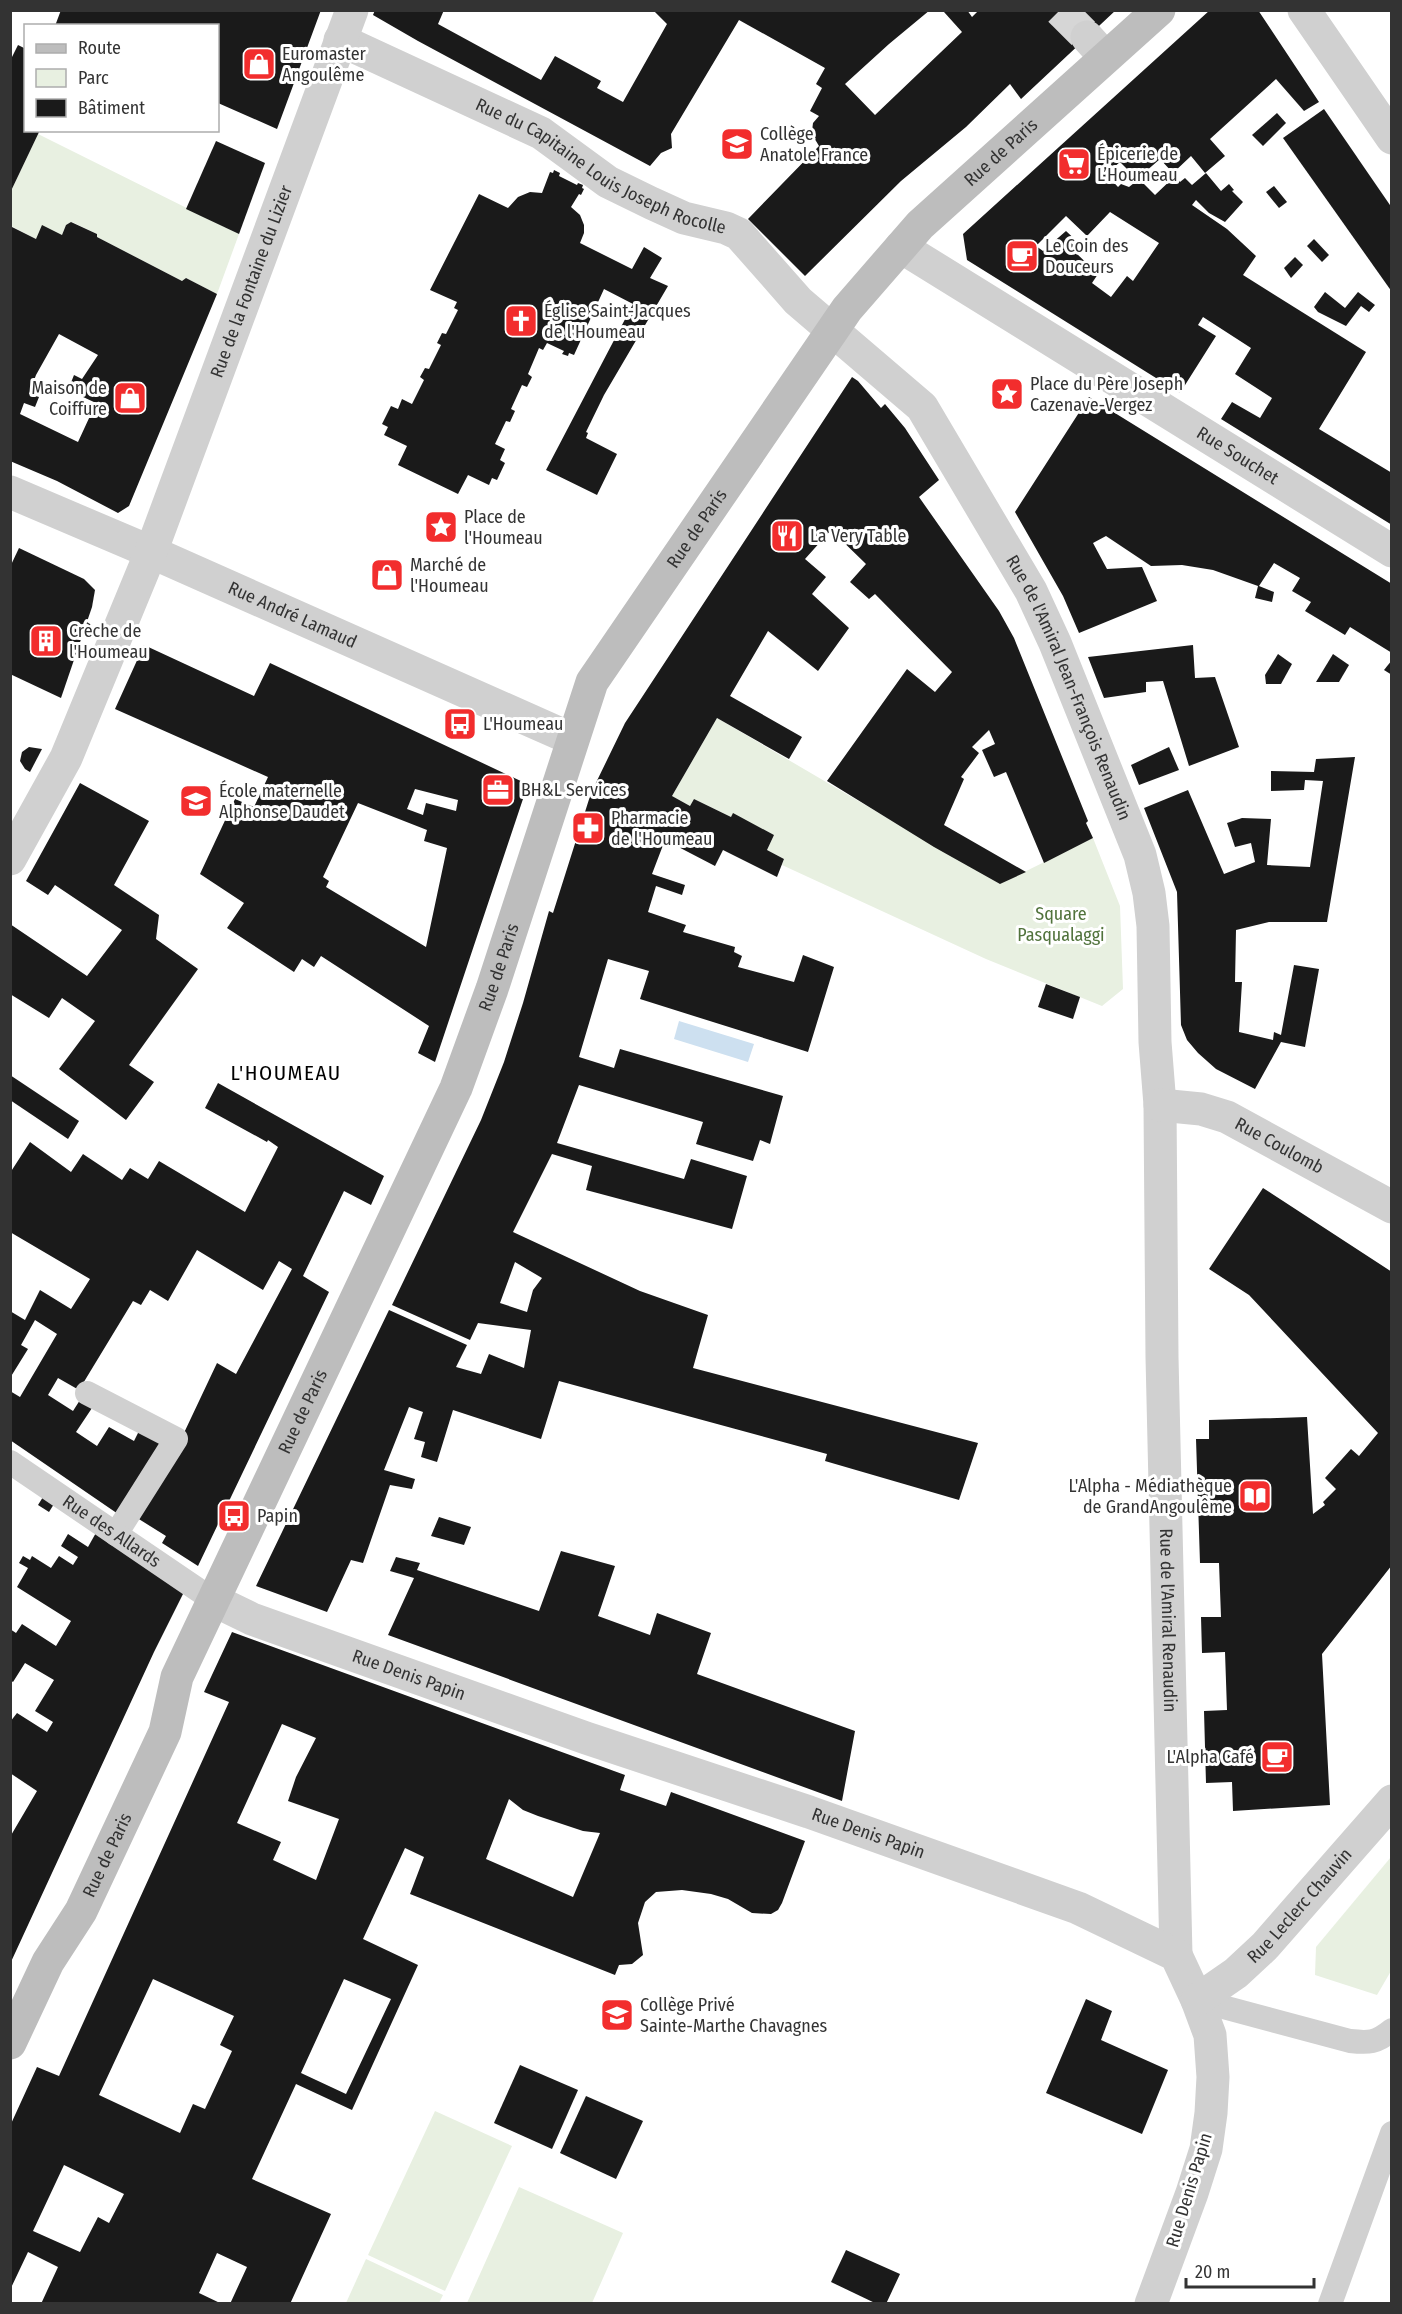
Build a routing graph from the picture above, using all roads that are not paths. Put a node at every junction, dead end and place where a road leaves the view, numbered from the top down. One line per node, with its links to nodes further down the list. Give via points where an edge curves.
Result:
1 (1158, 10): 5 (street, Rue de Paris, via 1096,47)
2 (1304, 10): 4 (street)
3 (346, 25): 6 (street, Rue du Capitaine Louis Joseph Rocolle, via 541,133 608,182 684,218 739,234 798,301); 9 (street, Rue de la Fontaine du Lizier)
4 (1392, 138)
5 (901, 247): 6 (street, Rue de Paris); 8 (street, Rue Souchet)
6 (832, 331): 10 (street, Rue de Paris, via 592,682); 12 (street, Rue de l'Amiral Jean-François Renaudin, via 922,407 1031,591 1055,643 1140,855 1147,883 1153,926)
7 (10, 492): 9 (street, Rue André Lamaud)
8 (1392, 551)
9 (151, 552): 10 (street, Rue André Lamaud); 11 (street, Rue de la Fontaine du Lizier, via 66,758)
10 (572, 739): 17 (street, Rue de Paris, via 456,1088)
11 (10, 859)
12 (1160, 1105): 13 (street, Rue Coulomb, via 1201,1109 1227,1117); 19 (street, Rue de l'Amiral Renaudin)
13 (1392, 1207)
14 (87, 1393): 16 (lane, via 176,1439)
15 (10, 1462): 16 (lane, Rue des Allards)
16 (116, 1534): 17 (lane, Rue des Allards)
17 (213, 1600): 19 (street, Rue Denis Papin, via 252,1619 586,1738 1078,1908); 22 (street, Rue de Paris, via 177,1677 165,1732 81,1911 48,1962)
18 (1392, 1801): 20 (street, Rue Leclerc Chauvin, via 1264,1946 1236,1973)
19 (1176, 1955): 20 (street, Rue Denis Papin)
20 (1197, 2000): 21 (lane, via 1350,2041 1370,2043); 24 (street, Rue Denis Papin, via 1210,2036 1213,2077 1206,2149)
21 (1392, 2030)
22 (10, 2043)
23 (1392, 2133): 25 (lane)
24 (1151, 2304)
25 (1330, 2304)

